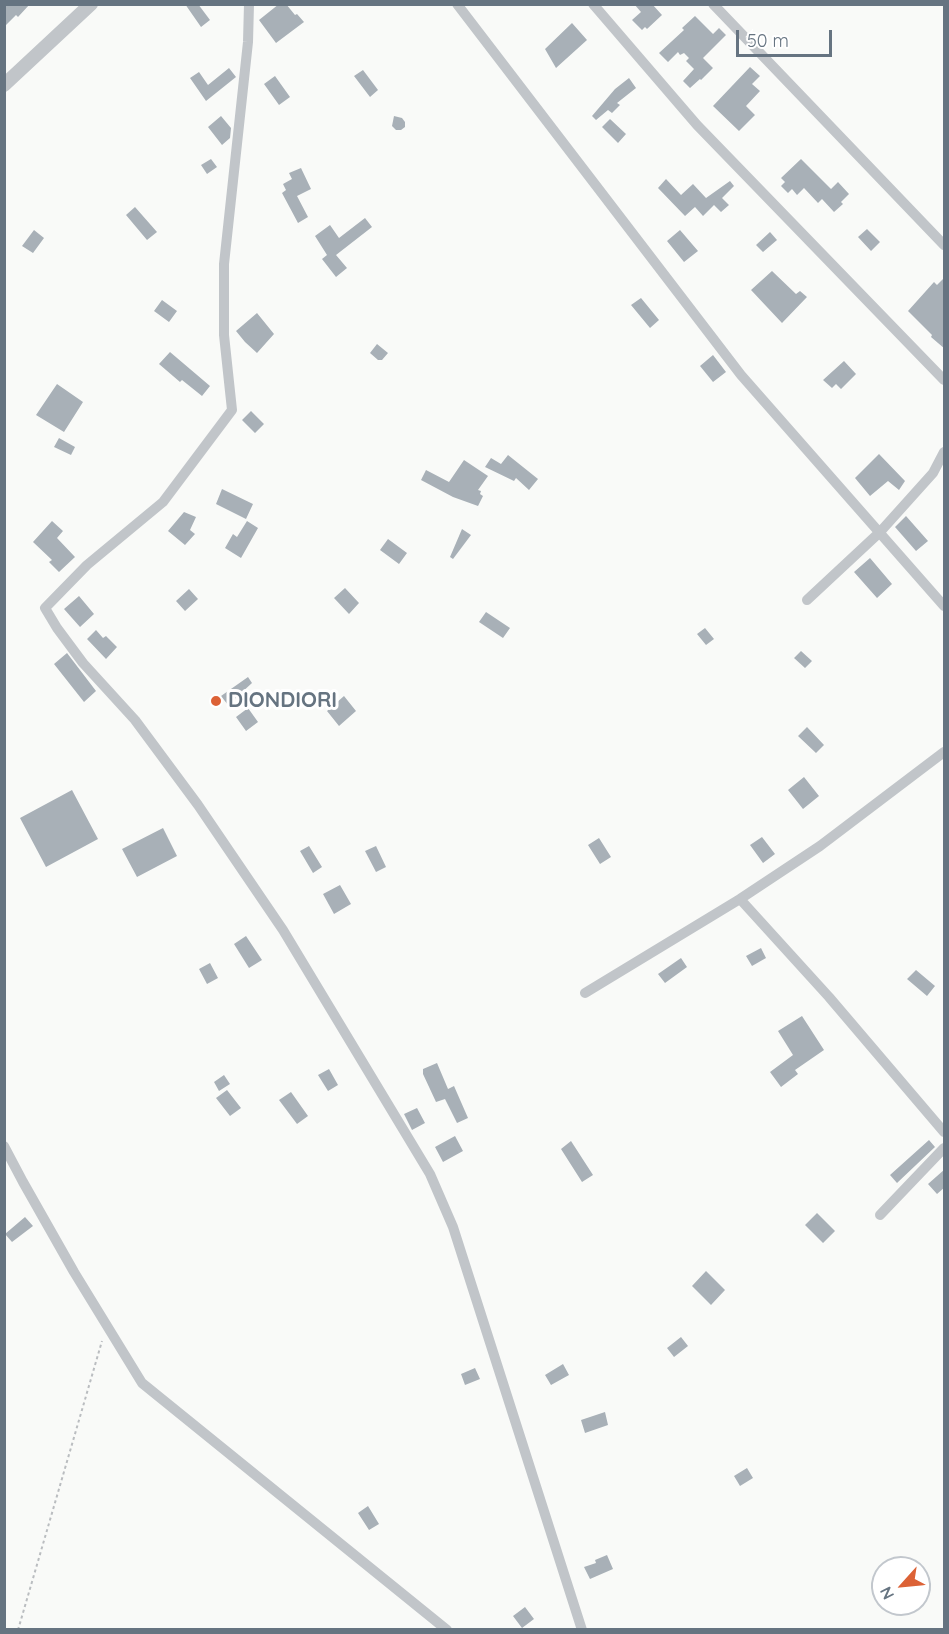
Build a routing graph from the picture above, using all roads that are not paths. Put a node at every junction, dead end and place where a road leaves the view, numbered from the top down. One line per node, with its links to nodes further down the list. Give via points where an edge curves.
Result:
1 (91, 4): 6 (street)
2 (249, 4): 21 (street, via 224,264 224,335 232,410 163,502 87,565 45,608 83,663 135,720 277,920 430,1174 453,1227)
3 (457, 4): 10 (street, via 741,375)
4 (593, 4): 8 (street, via 697,125)
5 (713, 4): 7 (street)
6 (4, 85)
7 (945, 245)
8 (945, 380)
9 (945, 452): 10 (street, via 933,473)
10 (880, 532): 11 (street); 12 (street)
11 (807, 600)
12 (945, 606)
13 (945, 752): 14 (street, via 820,846)
14 (740, 899): 15 (street); 16 (street)
15 (585, 993)
16 (945, 1132)
17 (4, 1146): 20 (street, via 142,1383)
18 (945, 1148): 19 (street)
19 (880, 1215)
20 (447, 1629)
21 (582, 1629)

